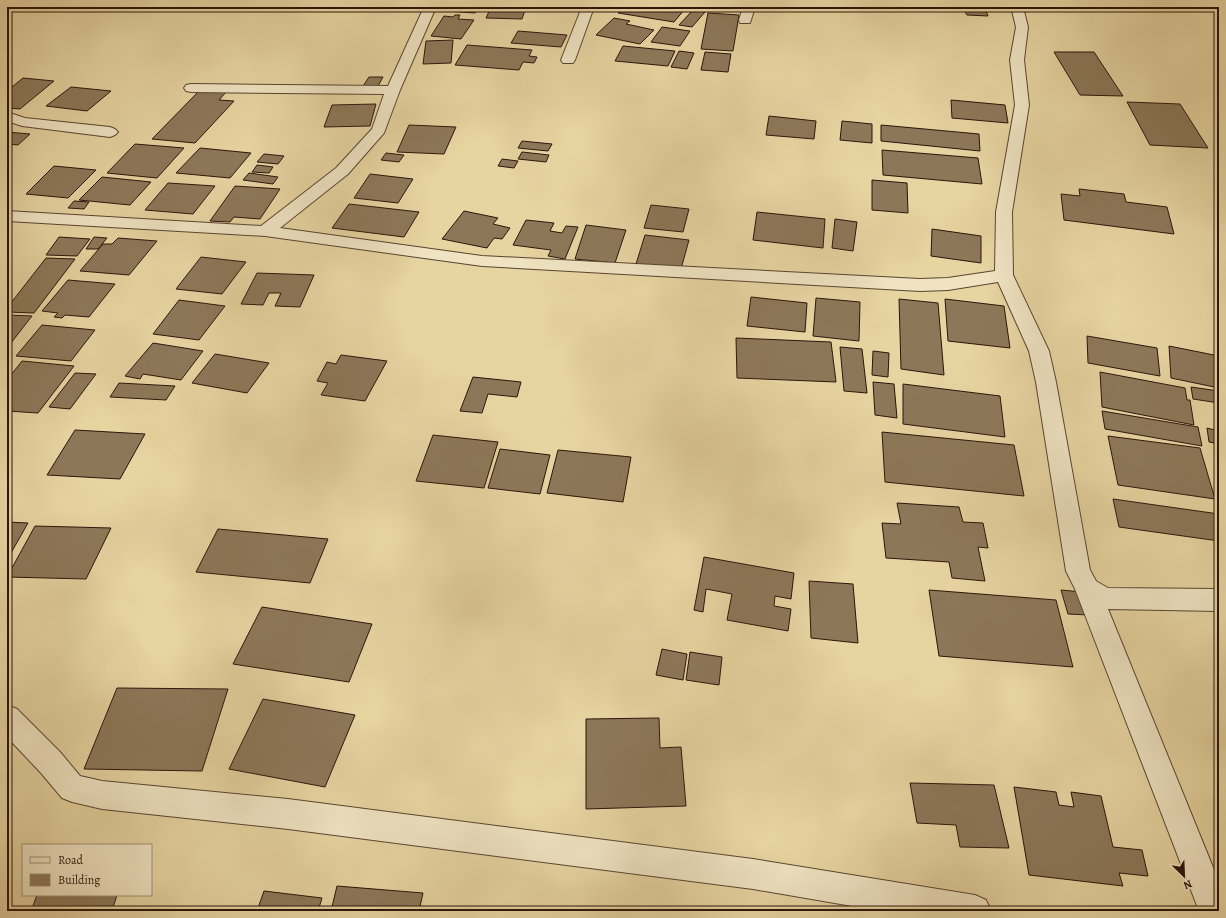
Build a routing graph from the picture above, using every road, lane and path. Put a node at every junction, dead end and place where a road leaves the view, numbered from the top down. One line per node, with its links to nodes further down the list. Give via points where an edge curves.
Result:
1 (430, 7): 8 (street)
2 (588, 7): 6 (street)
3 (749, 7): 5 (street)
4 (1017, 7): 13 (street, via 1022,27 1017,60 1022,105 1004,212)
5 (745, 20)
6 (568, 60)
7 (191, 88): 8 (street)
8 (393, 90): 12 (street, via 379,130 366,146 342,171)
9 (7, 116): 10 (street, via 22,122)
10 (110, 132)
11 (7, 216): 12 (street)
12 (265, 232): 13 (street, via 490,262 920,285 948,284)
13 (1004, 275): 14 (street, via 1039,352 1078,571)
14 (1087, 588): 15 (street, via 1105,598); 18 (street)
15 (1219, 600)
16 (7, 718): 17 (street, via 72,788 102,795 288,814 753,874)
17 (975, 911)
18 (1215, 911)

